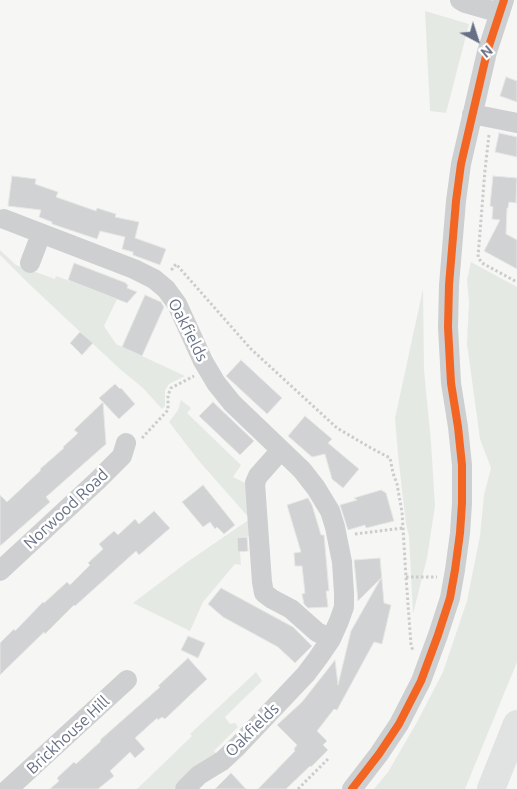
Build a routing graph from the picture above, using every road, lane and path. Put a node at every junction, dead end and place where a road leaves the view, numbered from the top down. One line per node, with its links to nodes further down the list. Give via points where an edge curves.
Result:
1 (460, 0): 2 (street)
2 (502, 7): 3 (street, via 487,52)
3 (481, 116): 4 (street); 9 (path, via 489,138 478,257 482,263); 26 (street, via 461,164 449,285 451,383 462,465 456,570 450,598 421,681 399,724)
4 (517, 123)
5 (4, 219): 6 (street, Oakfields)
6 (41, 234): 7 (street); 10 (street, Oakfields, via 154,278 177,304)
7 (30, 263)
8 (176, 275): 13 (path, via 172,268 176,264 251,349 338,428 390,458 402,512)
9 (517, 282)
10 (208, 369): 11 (path, via 171,388 168,410 141,439); 12 (street, Oakfields, via 232,403)
11 (126, 443): 15 (street, Norwood Road, via 122,456 110,469)
12 (281, 450): 18 (street, Oakfields, via 316,488 335,526 342,562 344,606); 18 (street, via 255,483 264,593)
13 (402, 528): 14 (path); 16 (path)
14 (366, 532)
15 (0, 572)
16 (406, 577): 17 (path, via 437,577); 19 (path, via 414,654)
17 (436, 584)
18 (331, 639): 24 (street, Oakfields, via 306,674 236,748)
19 (417, 646)
20 (127, 680): 23 (street, Brickhouse Hill)
21 (517, 724): 27 (highway)
22 (328, 759): 25 (path)
23 (8, 789)
24 (185, 789)
25 (298, 789)
26 (352, 789)
27 (491, 789)

